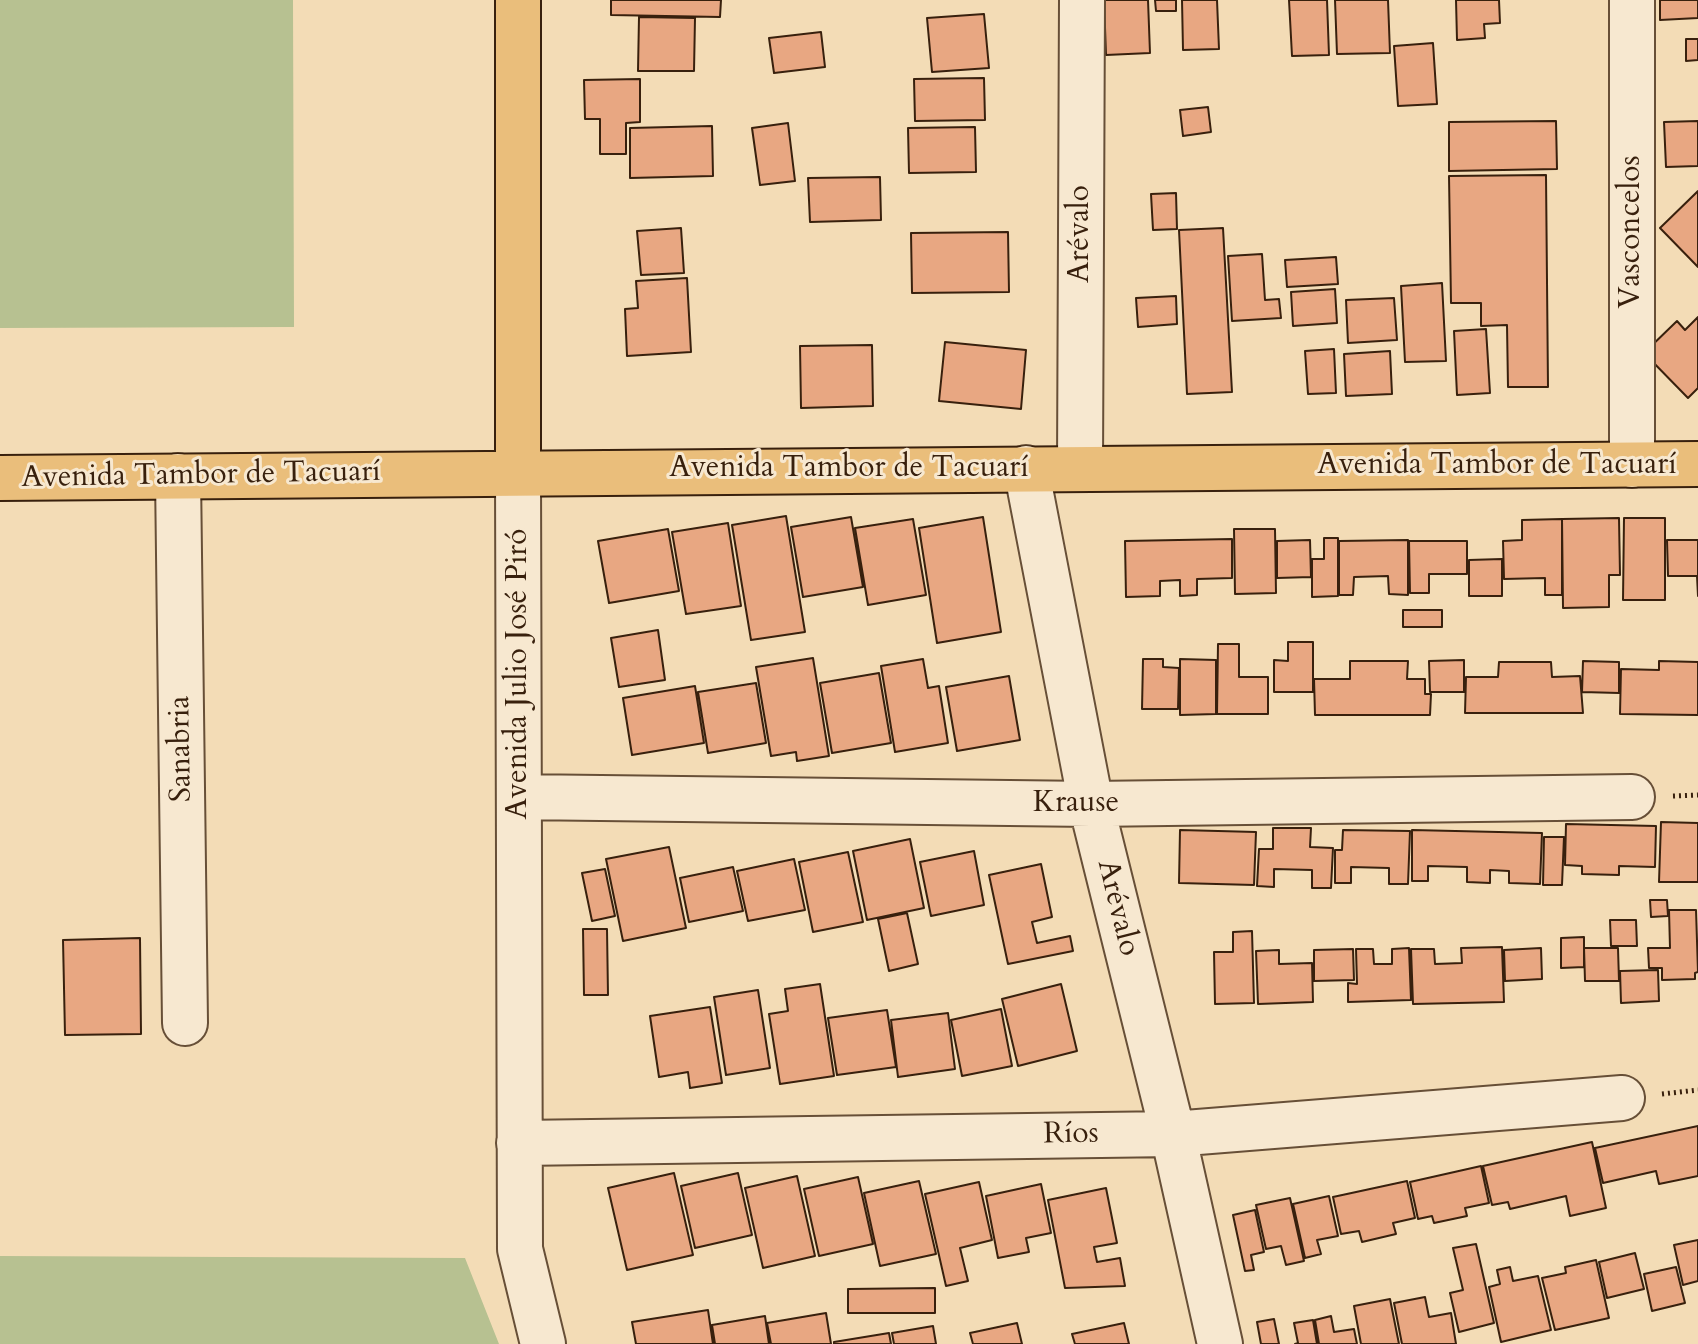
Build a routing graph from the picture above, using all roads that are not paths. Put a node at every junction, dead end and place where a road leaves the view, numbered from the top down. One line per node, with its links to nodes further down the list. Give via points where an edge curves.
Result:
1 (518, 0): 8 (main road, Avenida Julio José Piró)
2 (1082, 0): 7 (street, Arévalo)
3 (1632, 0): 5 (street, Vasconcelos)
4 (1698, 464): 5 (main road, Avenida Tambor de Tacuarí)
5 (1632, 465): 7 (main road, Avenida Tambor de Tacuarí)
6 (1026, 468): 7 (main road, Avenida Tambor de Tacuarí); 8 (main road, Avenida Tambor de Tacuarí); 13 (street, Arévalo)
7 (1080, 468)
8 (518, 471): 9 (main road, Avenida Tambor de Tacuarí); 11 (street, Avenida Julio José Piró)
9 (178, 476): 10 (main road, Avenida Tambor de Tacuarí); 14 (street, Sanabria)
10 (0, 478)
11 (519, 797): 13 (street, Krause); 17 (street, Avenida Julio José Piró)
12 (1632, 797): 13 (street, Krause)
13 (1091, 804): 16 (street, Arévalo)
14 (185, 1023)
15 (1622, 1098): 16 (street, Ríos)
16 (1173, 1134): 17 (street, Ríos); 19 (street, Arévalo)
17 (519, 1143): 18 (street, Avenida Julio José Piró, via 520,1249)
18 (543, 1344)
19 (1220, 1344)

